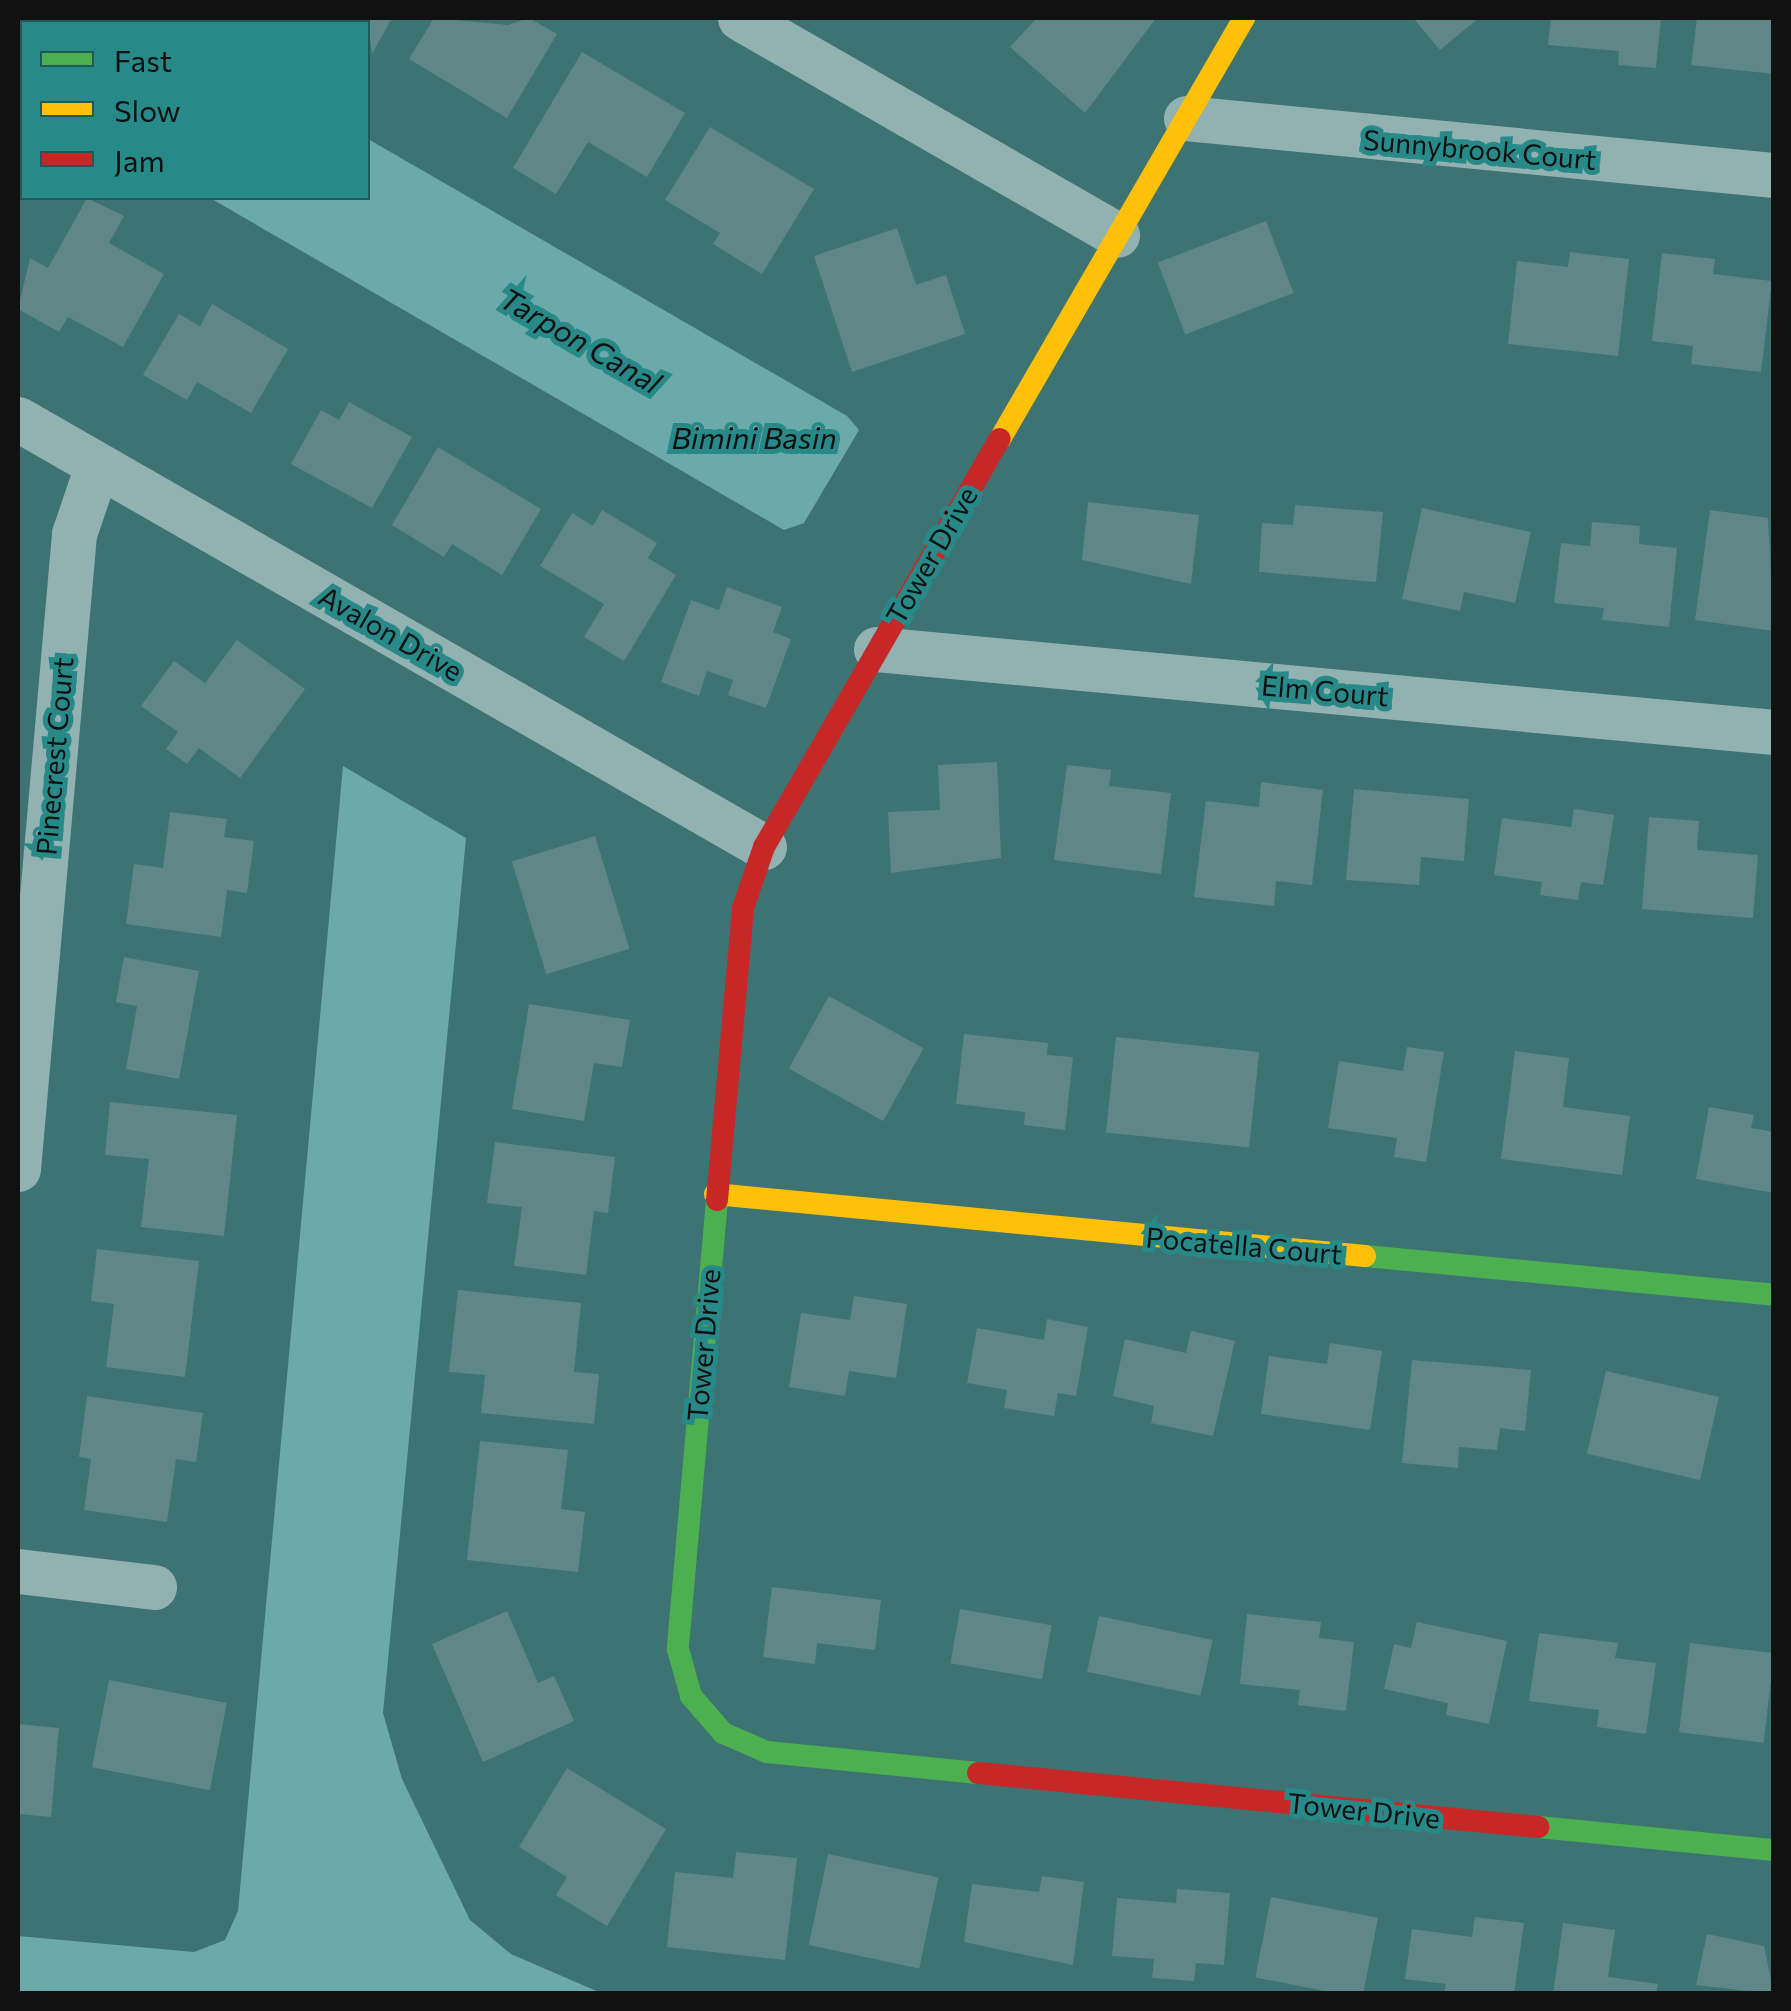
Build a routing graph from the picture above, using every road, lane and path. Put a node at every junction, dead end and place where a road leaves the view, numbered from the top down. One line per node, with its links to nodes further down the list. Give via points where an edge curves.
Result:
1 (740, 18): 5 (street)
2 (1244, 18): 3 (street, Tower Drive)
3 (1186, 118): 4 (street, Sunnybrook Court); 5 (street, Tower Drive)
4 (1774, 175)
5 (1117, 234): 8 (street, Tower Drive)
6 (18, 419): 7 (street, Avalon Drive)
7 (97, 466): 10 (street, Avalon Drive); 11 (street, Pinecrest Court, via 74,534)
8 (876, 649): 9 (street, Elm Court); 10 (street, Tower Drive)
9 (1774, 732)
10 (764, 848): 12 (street, Tower Drive, via 736,956)
11 (18, 1169)
12 (715, 1194): 13 (street, Pocatella Court); 16 (street, Tower Drive, via 678,1649 690,1696 723,1733 768,1752)
13 (1774, 1295)
14 (18, 1572): 15 (street)
15 (154, 1587)
16 (1774, 1850)

